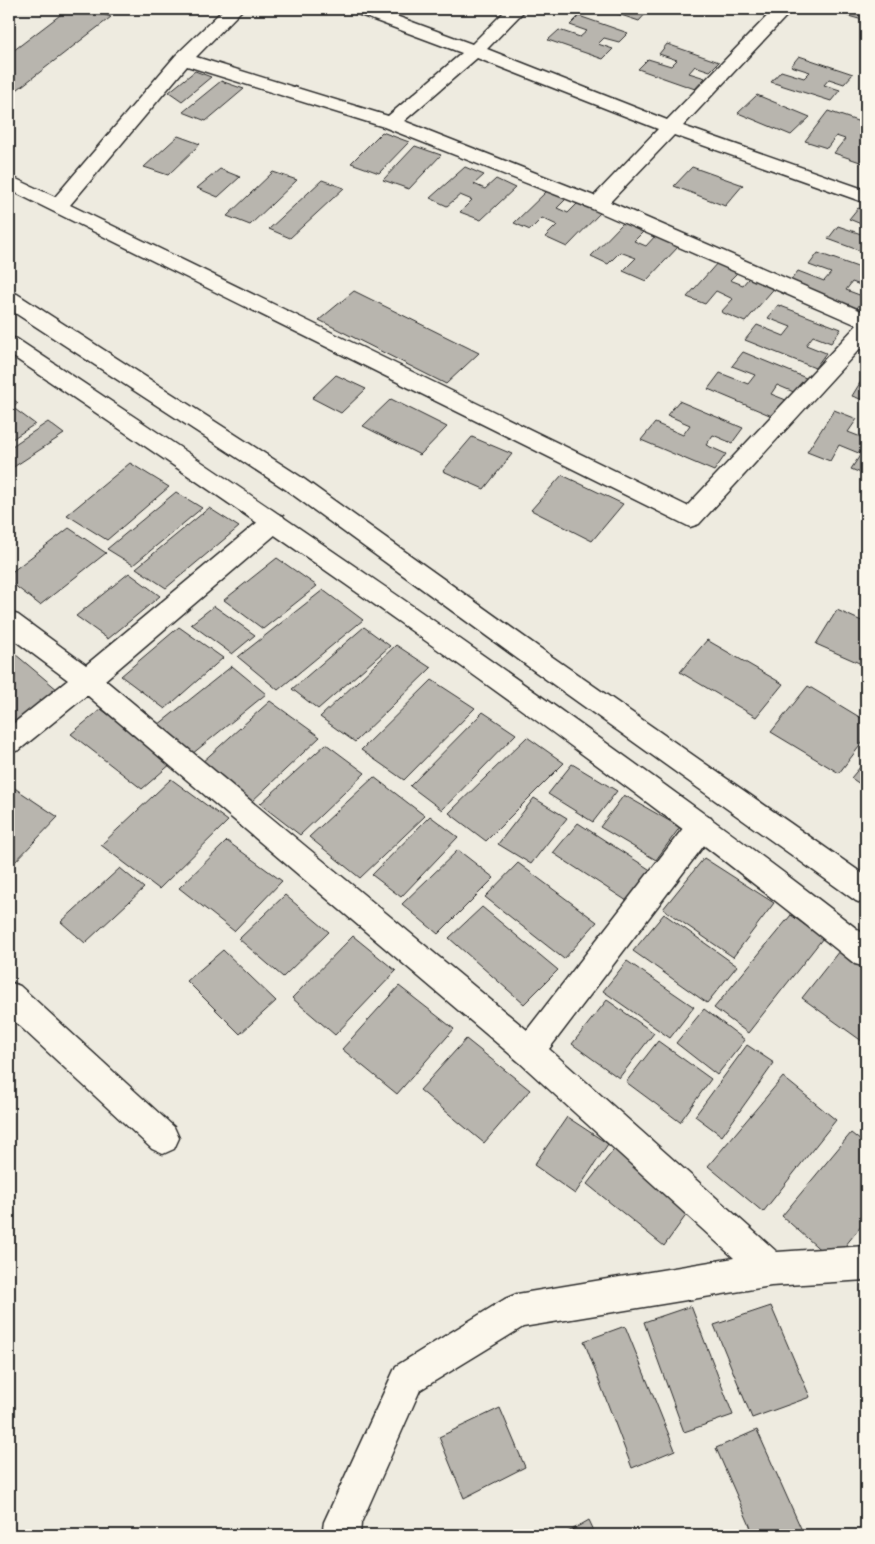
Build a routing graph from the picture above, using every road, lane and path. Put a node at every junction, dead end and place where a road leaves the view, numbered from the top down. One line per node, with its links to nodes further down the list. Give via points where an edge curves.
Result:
1 (234, 9): 6 (street)
2 (361, 9): 5 (street)
3 (517, 9): 5 (street)
4 (784, 9): 8 (street)
5 (475, 51): 7 (street); 8 (street)
6 (183, 59): 7 (street); 12 (street)
7 (390, 124): 11 (street)
8 (671, 128): 10 (street); 11 (street)
9 (9, 186): 12 (street, via 14,184)
10 (866, 197)
11 (597, 204): 14 (street)
12 (58, 207): 15 (street, via 690,518)
13 (9, 299): 22 (street, via 293,483)
14 (866, 321)
15 (866, 329)
16 (9, 344): 17 (street)
17 (274, 522): 19 (street); 21 (street, via 508,686)
18 (9, 622): 19 (street)
19 (87, 680): 20 (street); 25 (street)
20 (9, 742)
21 (701, 827): 23 (street); 25 (street)
22 (866, 892)
23 (866, 954)
24 (9, 996): 26 (street)
25 (529, 1051): 28 (street)
26 (163, 1138)
27 (866, 1263): 28 (street)
28 (771, 1269): 29 (street, via 517,1311 408,1378 343,1522)
29 (341, 1535)

